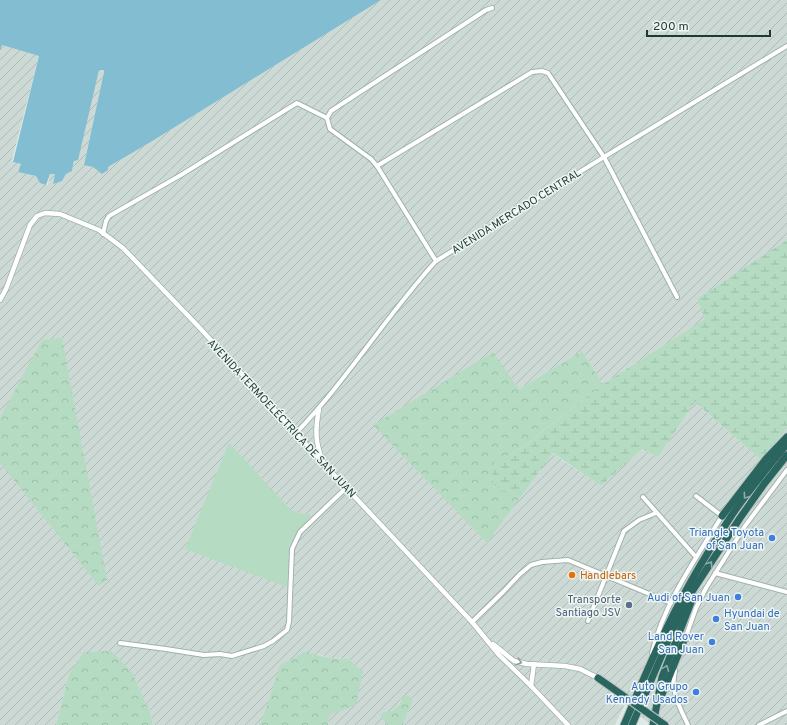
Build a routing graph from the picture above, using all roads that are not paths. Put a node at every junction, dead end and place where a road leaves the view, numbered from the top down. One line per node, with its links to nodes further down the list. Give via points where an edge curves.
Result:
1 (492, 8): 3 (street, via 331,111)
2 (787, 46): 4 (street, AVENIDA MERCADO CENTRAL)
3 (327, 118): 5 (street, via 330,129); 6 (street, via 297,103 109,216)
4 (604, 157): 5 (street, via 548,73 542,70 532,72); 7 (street, AVENIDA MERCADO CENTRAL); 8 (street)
5 (377, 166): 7 (street)
6 (103, 234): 9 (street, AVENIDA TERMOELÉCTRICA DE SAN JUAN, via 60,214 45,213 37,216 30,225); 11 (street, AVENIDA TERMOELÉCTRICA DE SAN JUAN, via 123,248)
7 (436, 261): 10 (street, AVENIDA MERCADO CENTRAL, via 415,284)
8 (677, 297)
9 (0, 300)
10 (319, 410): 11 (street, AVENIDA MERCADO CENTRAL); 15 (street, via 316,438)
11 (296, 433): 15 (street, AVENIDA TERMOELÉCTRICA DE SAN JUAN)
12 (787, 437): 21 (highway, via 766,459)
13 (787, 444): 34 (highway, one-way to 34, via 728,520 704,559 677,608)
14 (787, 455): 25 (highway, one-way to 14, via 740,518)
15 (325, 465): 17 (street, AVENIDA TERMOELÉCTRICA DE SAN JUAN)
16 (787, 470): 23 (street, via 745,526)
17 (346, 488): 29 (street, AVENIDA TERMOELÉCTRICA DE SAN JUAN); 32 (street, via 300,532 292,549 289,622 286,630 273,641 232,656 204,655)
18 (696, 496): 21 (street)
19 (643, 497): 20 (street)
20 (656, 513): 22 (street); 24 (street, via 639,520 624,531)
21 (722, 516): 22 (street)
22 (696, 557): 27 (street)
23 (715, 573): 26 (street); 31 (street, via 696,608)
24 (605, 577): 27 (street); 28 (street); 29 (street, via 568,560 531,565)
25 (693, 590): 37 (highway, one-way to 25, via 662,677 693,598); 41 (highway, via 672,629)
26 (787, 592)
27 (671, 603): 34 (street, via 655,640)
28 (588, 621)
29 (472, 622): 30 (street, AVENIDA TERMOELÉCTRICA DE SAN JUAN)
30 (487, 639): 33 (street, one-way to 33, via 514,661); 36 (street, AVENIDA TERMOELÉCTRICA DE SAN JUAN)
31 (684, 640): 37 (highway); 44 (street, via 675,669 673,686)
32 (120, 643)
33 (534, 664): 35 (street, via 580,669); 36 (street)
34 (648, 672): 40 (highway)
35 (598, 678): 43 (highway, bridge)
36 (532, 686): 39 (street, AVENIDA TERMOELÉCTRICA DE SAN JUAN)
37 (656, 706): 42 (highway)
38 (787, 711): 45 (street)
39 (568, 725)
40 (624, 725)
41 (632, 725)
42 (653, 725)
43 (665, 725)
44 (688, 725)
45 (759, 725)

